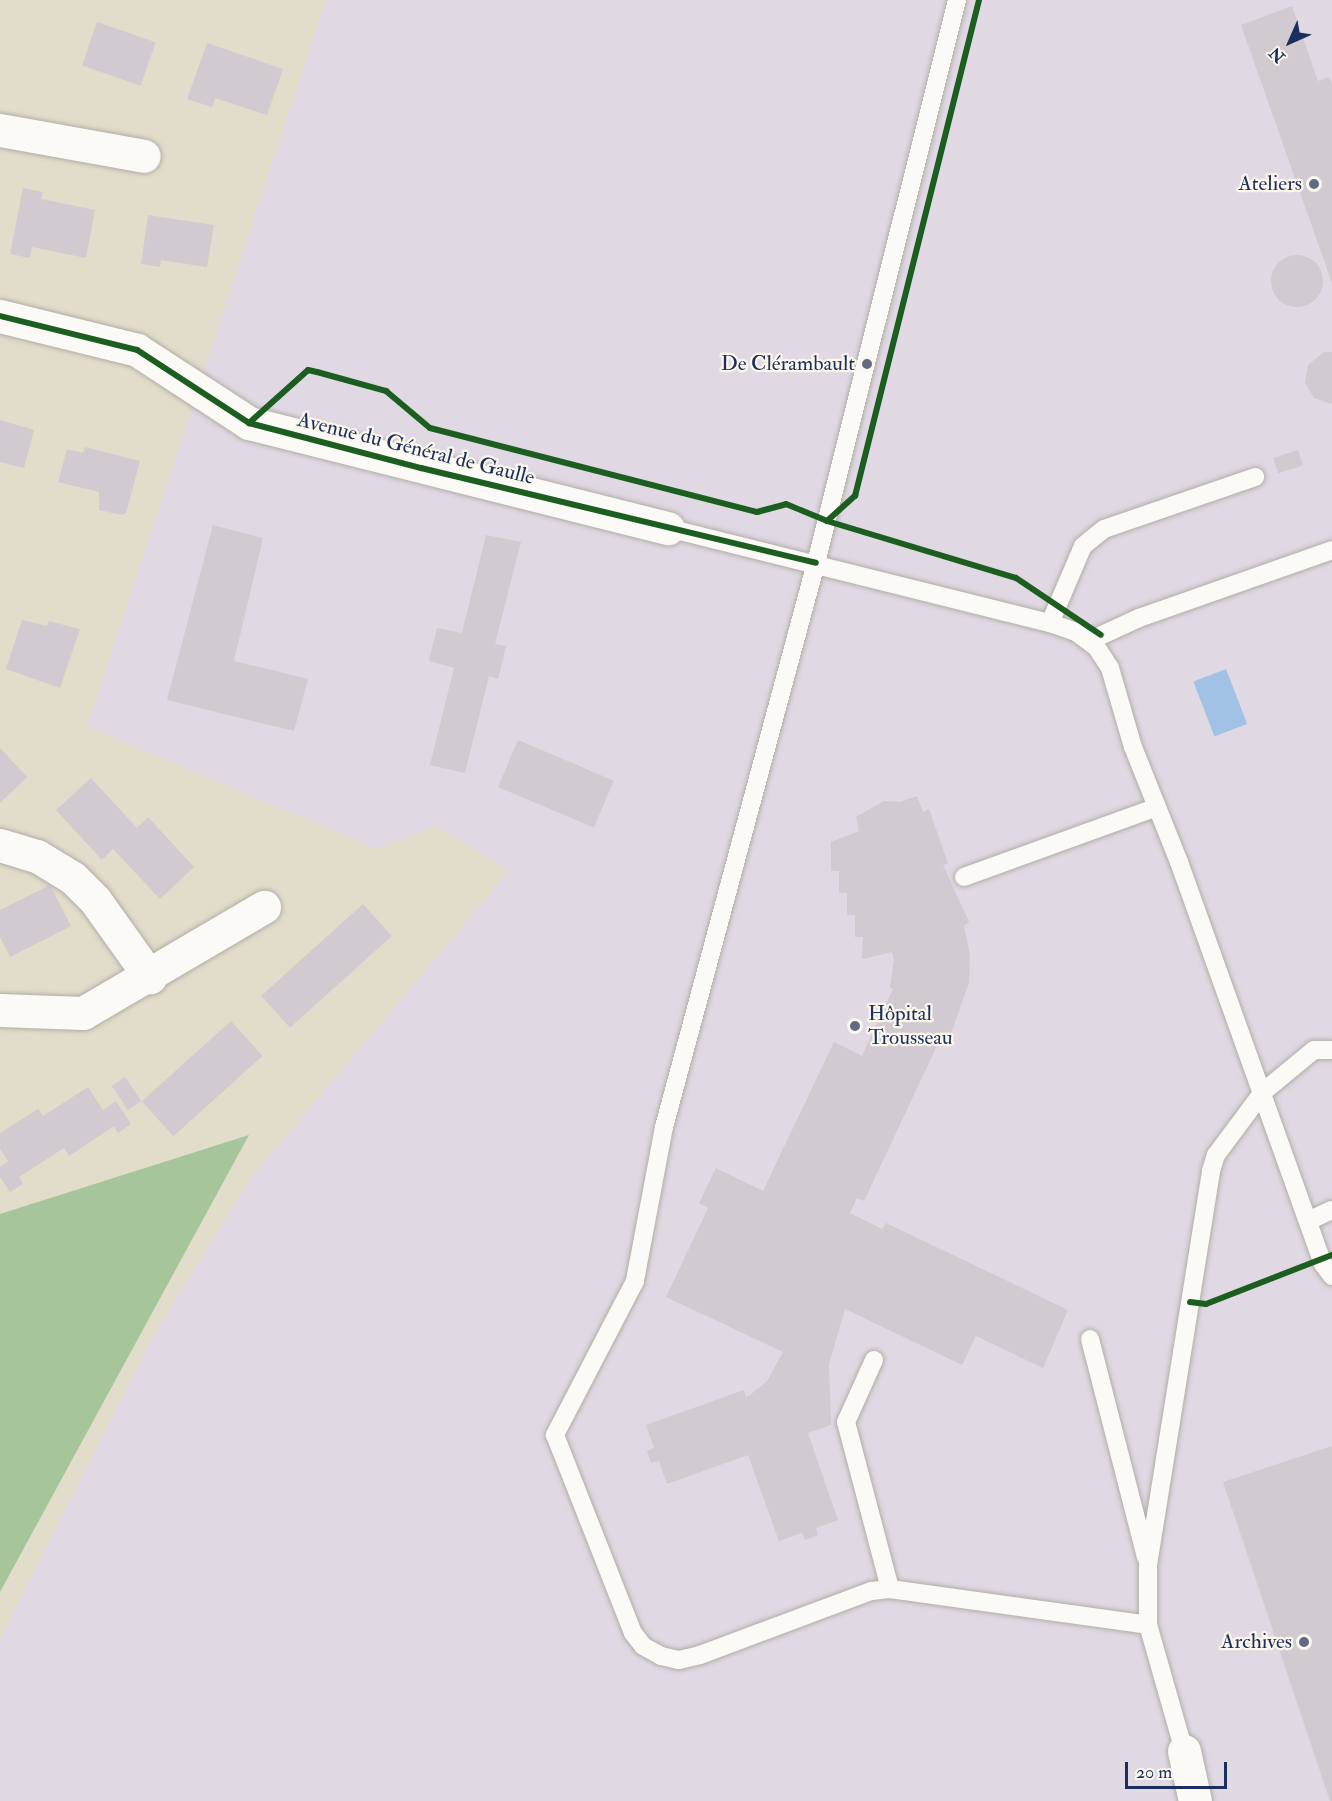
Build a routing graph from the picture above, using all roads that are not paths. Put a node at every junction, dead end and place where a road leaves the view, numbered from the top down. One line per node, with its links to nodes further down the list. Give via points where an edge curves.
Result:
1 (957, 0): 8 (lane)
2 (0, 130): 3 (street)
3 (144, 156)
4 (0, 316): 6 (street, Avenue du Général de Gaulle, via 137,350 249,423)
5 (1255, 477): 9 (lane, via 1104,530 1083,546)
6 (668, 528): 8 (lane)
7 (1332, 550): 10 (lane, via 1139,618)
8 (816, 563): 9 (lane, via 970,606); 25 (lane, via 664,1126 635,1281 555,1435 633,1633 643,1646 661,1656 680,1660 700,1655 871,1591)
9 (1050, 623): 10 (lane)
10 (1089, 641): 11 (lane, via 1110,668 1133,747)
11 (1157, 807): 13 (lane); 18 (lane)
12 (0, 845): 15 (street, via 37,856 73,878 95,900)
13 (964, 877)
14 (264, 907): 15 (street)
15 (150, 977): 16 (street, via 83,1013)
16 (0, 1010)
17 (1332, 1050): 18 (lane, via 1314,1050)
18 (1263, 1092): 20 (lane); 24 (lane, via 1216,1155 1210,1171)
19 (1332, 1210): 20 (lane)
20 (1308, 1221): 21 (lane, via 1323,1264)
21 (1332, 1276)
22 (1090, 1339): 24 (lane)
23 (874, 1360): 25 (lane, via 846,1422)
24 (1148, 1565): 26 (lane)
25 (890, 1589): 26 (lane)
26 (1148, 1625): 27 (lane)
27 (1184, 1751): 28 (street)
28 (1195, 1801)

